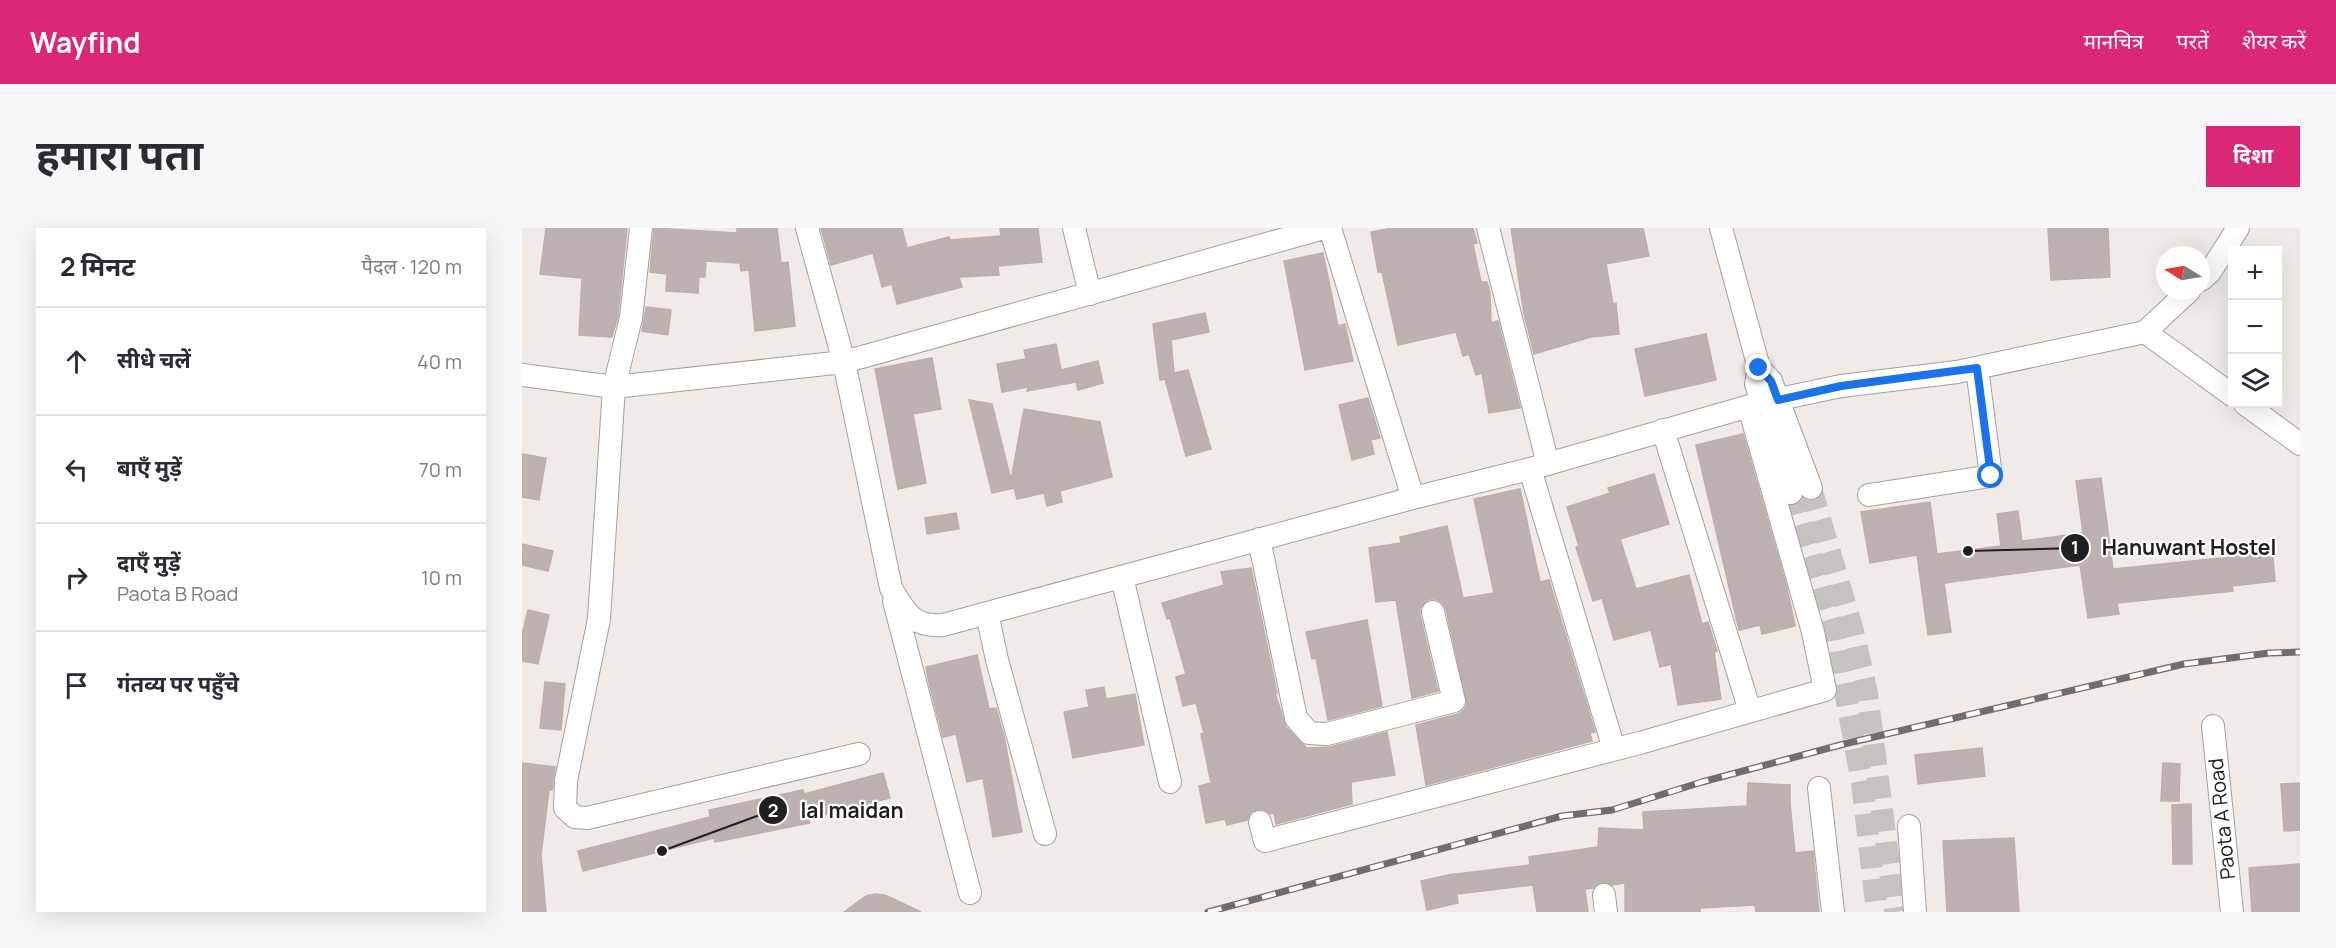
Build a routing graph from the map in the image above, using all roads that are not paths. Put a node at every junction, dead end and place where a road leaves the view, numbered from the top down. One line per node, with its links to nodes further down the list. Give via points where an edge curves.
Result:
1 (641, 228): 16 (street, via 631,318)
2 (807, 228): 13 (street)
3 (1074, 228): 10 (street)
4 (1324, 228): 10 (street)
5 (1330, 228): 25 (street)
6 (1488, 228): 22 (street)
7 (1721, 228): 18 (street, via 1759,368 1756,384)
8 (2238, 228): 9 (street)
9 (2210, 272)
10 (1090, 294): 13 (street)
11 (2179, 300): 12 (street)
12 (2145, 332): 14 (street); 17 (street)
13 (844, 362): 16 (street); 28 (street)
14 (1977, 368): 18 (street, via 1841,386); 24 (street, via 1991,476)
15 (522, 375): 16 (street)
16 (614, 387): 34 (street, via 599,619 566,781 566,808 575,817 587,818)
17 (2228, 392)
18 (1762, 403): 20 (street); 23 (street); 31 (street, via 1825,690)
19 (2250, 408): 21 (street)
20 (1663, 430): 22 (street); 31 (street)
21 (2300, 444)
22 (1539, 466): 25 (street); 33 (street)
23 (1801, 491)
24 (1869, 495)
25 (1413, 498): 26 (street)
26 (1259, 539): 27 (street); 29 (street, via 1296,718 1309,733 1327,734 1454,701)
27 (1122, 577): 30 (street); 35 (street)
28 (891, 588): 30 (street, via 917,623 943,625); 40 (street)
29 (1433, 612)
30 (987, 613): 39 (street)
31 (1750, 711): 33 (street)
32 (2213, 726): 43 (street, Paota A Road)
33 (1614, 749): 37 (street, via 1265,841)
34 (859, 754)
35 (1170, 782)
36 (1819, 788): 41 (street)
37 (1260, 822)
38 (1909, 826): 42 (street)
39 (1045, 834)
40 (970, 892)
41 (1833, 912)
42 (1915, 912)
43 (2232, 912)

